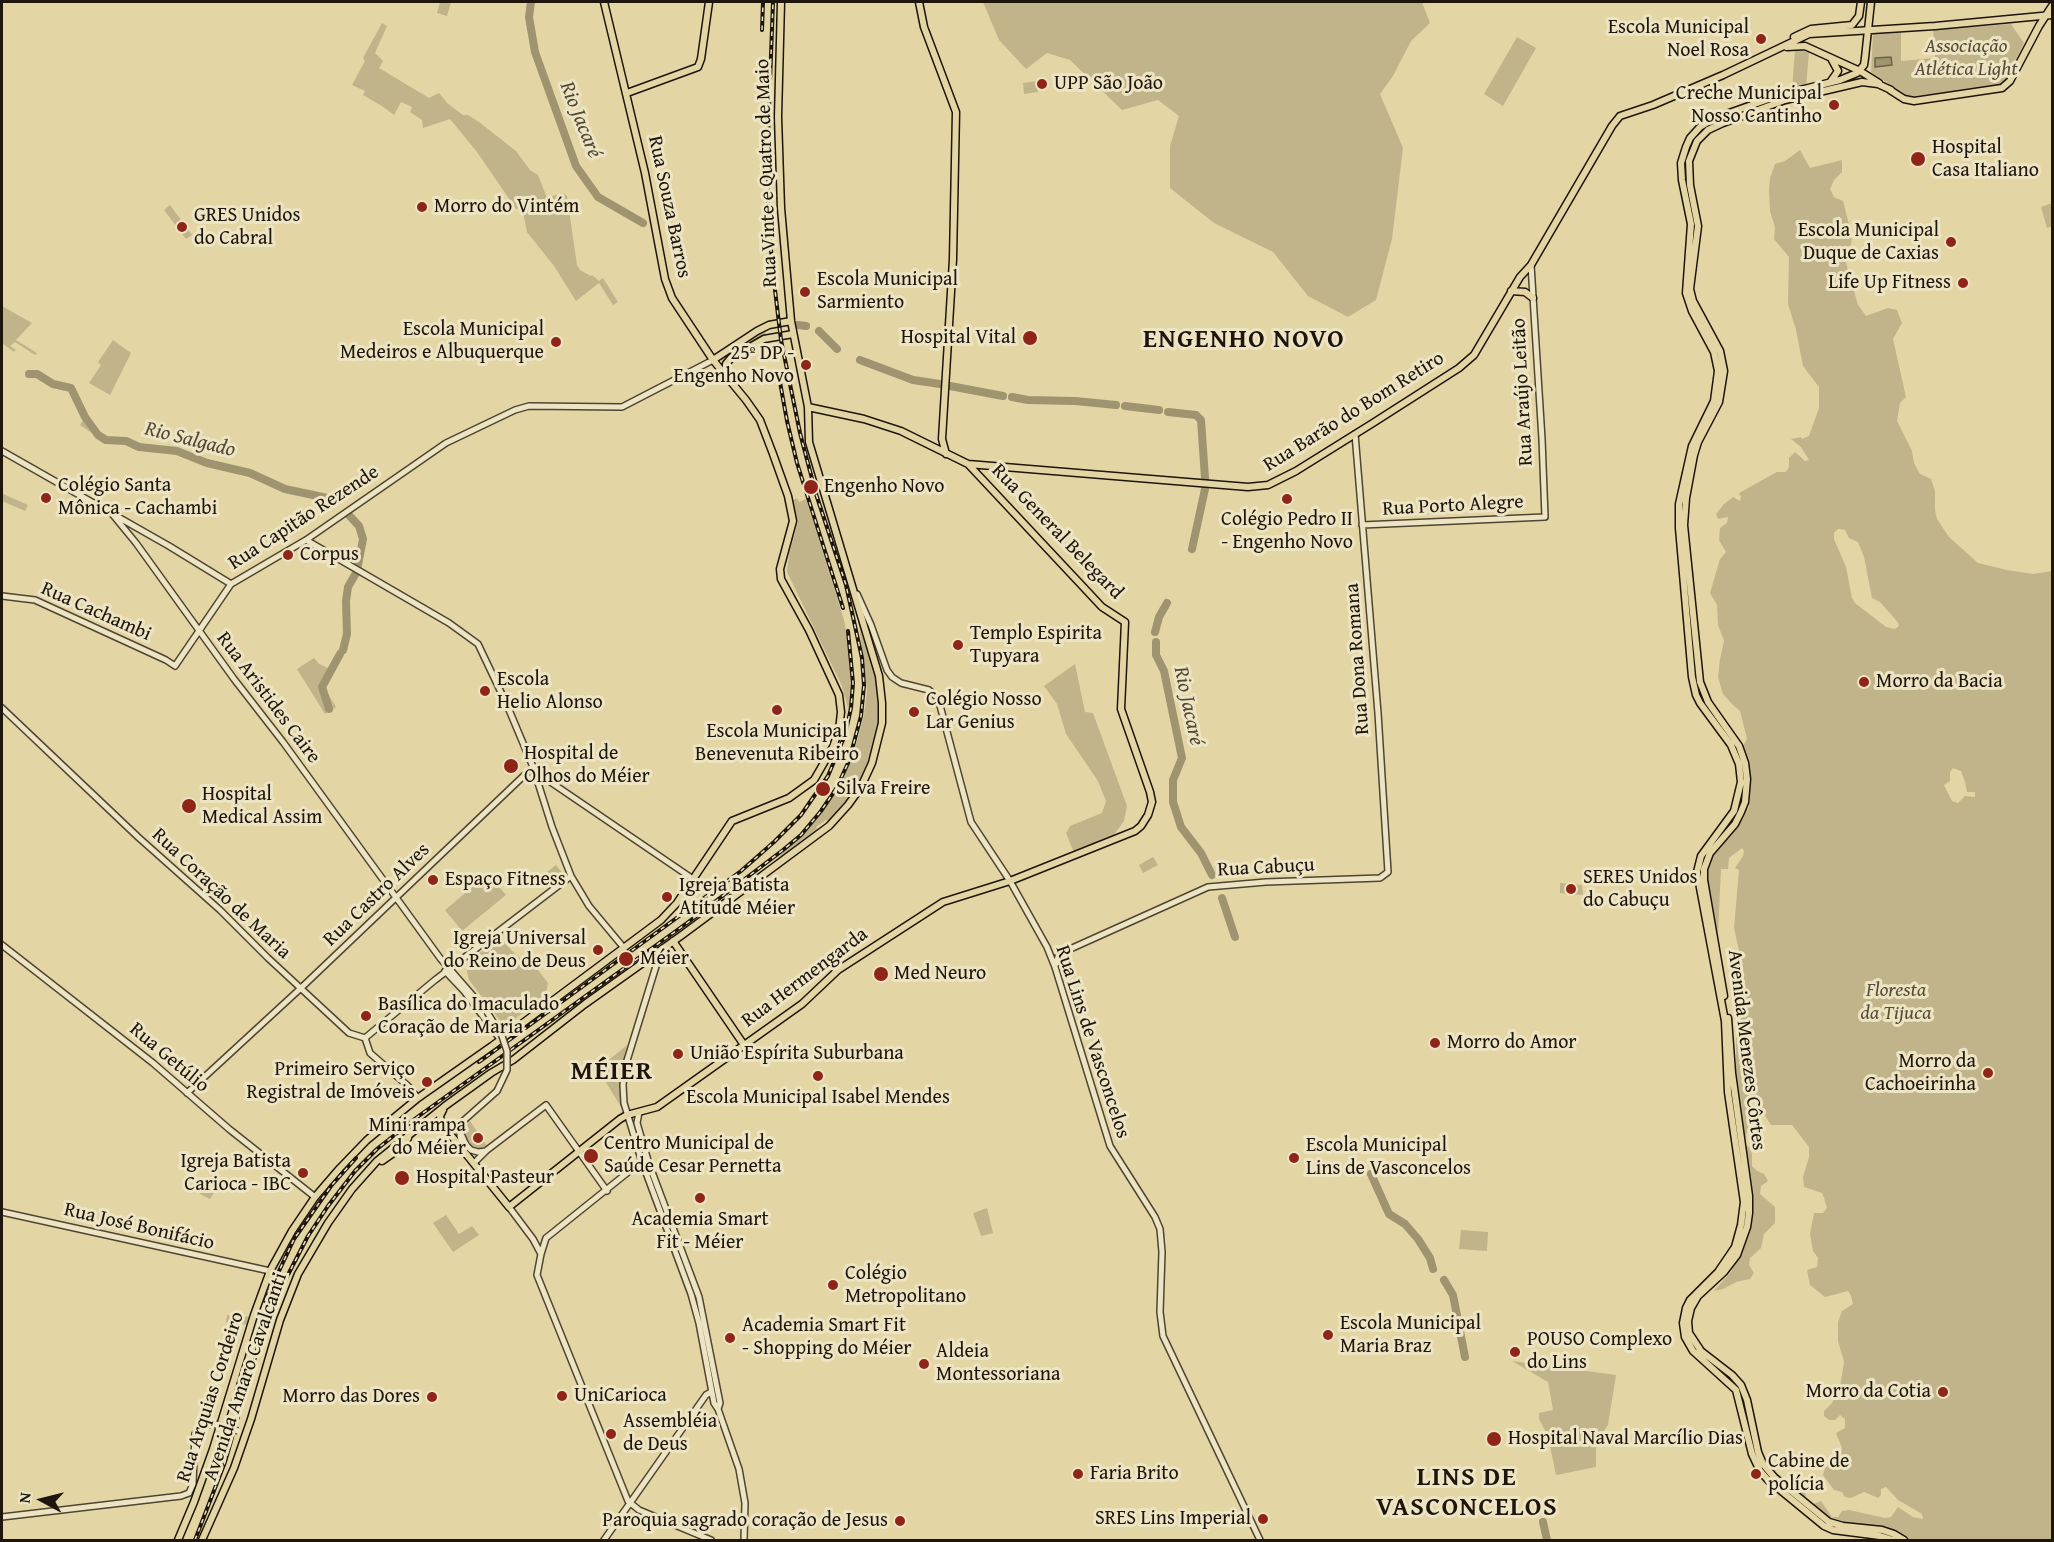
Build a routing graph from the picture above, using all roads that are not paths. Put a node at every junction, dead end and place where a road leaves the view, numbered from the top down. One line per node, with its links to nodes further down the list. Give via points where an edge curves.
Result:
1 (604, 2): 17 (main road, Rua Souza Barros)
2 (709, 2): 17 (main road, via 698,68)
3 (781, 2): 21 (main road, Rua Vinte e Quatro de Maio, via 781,214)
4 (919, 2): 28 (main road, via 924,27 956,112 953,259 942,439)
5 (1861, 2): 12 (main road, Rua Barão do Bom Retiro, via 1859,16 1852,25 1806,30)
6 (1871, 2): 11 (main road)
7 (2052, 6): 9 (main road, Rua Barão do Bom Retiro); 10 (main road, Rua Barão do Bom Retiro)
8 (2052, 15): 10 (main road)
9 (2032, 17): 10 (main road, Rua Barão do Bom Retiro); 11 (main road, Rua Barão do Bom Retiro)
10 (2044, 17): 16 (main road, via 2010,81 2002,88 1914,101)
11 (1868, 30): 12 (main road, Rua Barão do Bom Retiro, via 1809,33); 14 (main road, via 1866,58)
12 (1777, 49): 13 (main road, via 1800,45); 18 (main road, Rua Barão do Bom Retiro, via 1724,75 1620,116)
13 (1830, 57): 14 (main road); 15 (main road, via 1838,71)
14 (1860, 71): 15 (main road, Avenida Menezes Côrtes); 16 (main road)
15 (1825, 84): 107 (main road, Avenida Menezes Côrtes, via 1780,95 1706,123 1690,138 1681,164 1691,224 1686,293 1714,352 1718,371 1714,401 1692,446 1679,504 1692,677 1700,703 1731,745 1741,782 1734,811 1701,856 1697,872 1725,1021 1728,1092 1743,1202 1735,1247 1718,1272 1690,1300 1683,1329 1693,1351 1736,1390 1752,1454 1768,1480 1824,1526)
16 (1891, 90): 108 (main road, Avenida Menezes Côrtes, via 1862,82 1785,100 1708,130 1697,141 1689,161 1698,226 1690,289 1720,351 1724,371 1719,402 1694,455 1685,508 1685,537 1700,682 1708,702 1739,746 1747,779 1741,812 1710,853 1703,874 1730,1027 1749,1203 1747,1227 1737,1255 1695,1301 1688,1327 1696,1345 1741,1385 1762,1464 1774,1477 1829,1522 1882,1530)
17 (627, 93): 23 (main road, Rua Souza Barros, via 665,279)
18 (1531, 265): 19 (main road, Rua Barão do Bom Retiro); 20 (street, Rua Araújo Leitão)
19 (1511, 291): 20 (main road, via 1525,292); 26 (main road, Rua Barão do Bom Retiro, via 1482,344 1459,368)
20 (1533, 298): 32 (street, Rua Araújo Leitão)
21 (791, 321): 22 (main road, Rua Vinte e Quatro de Maio); 23 (main road, via 757,331)
22 (793, 334): 24 (main road, via 764,339 731,358 725,367); 25 (main road, Rua Vinte e Quatro de Maio)
23 (711, 362): 24 (main road, Rua Souza Barros); 35 (street, Rua Capitão Rezende, via 622,406 529,406 515,410 446,442)
24 (726, 376): 30 (main road, Rua Souza Barros, via 760,420)
25 (808, 407): 28 (main road, Rua Barão do Bom Retiro, via 901,431); 37 (main road, Rua Vinte e Quatro de Maio, via 809,442)
26 (1355, 434): 29 (main road, Rua Barão do Bom Retiro, via 1282,479 1259,487); 33 (street, Rua Dona Romana)
27 (2, 451): 31 (street)
28 (946, 454): 29 (main road, Rua Barão do Bom Retiro)
29 (968, 464): 44 (main road, Rua General Belegard, via 1102,607 1125,622 1121,709)
30 (788, 496): 47 (main road, Rua Arquias Cordeiro, via 793,521 780,574 839,695 839,730 814,780 789,798 732,821)
31 (113, 515): 34 (street); 36 (street, Rua Aristides Caire)
32 (1545, 517): 33 (street, Rua Porto Alegre)
33 (1362, 525): 46 (street, Rua Dona Romana, via 1389,868)
34 (143, 531): 36 (street); 38 (street)
35 (306, 540): 38 (street, Rua Capitão Rezende); 43 (street, via 478,644)
36 (136, 543): 40 (street, Rua Aristides Caire)
37 (852, 581): 48 (street, Rua Lins de Vasconcelos, via 892,677 929,690 939,698 971,822); 50 (main road, Rua Vinte e Quatro de Maio, via 875,660 882,703 876,751 861,787 829,826)
38 (231, 584): 40 (street, Rua Capitão Rezende)
39 (2, 596): 41 (street, Rua Cachambi, via 34,600)
40 (199, 630): 41 (street, Rua Capitão Rezende); 49 (street, Rua Aristides Caire)
41 (175, 666)
42 (2, 708): 62 (street, Rua Coração de Maria)
43 (533, 767): 45 (street); 47 (street); 49 (street, Rua Castro Alves)
44 (1150, 792): 48 (main road, Rua Hermengarda, via 1150,811 1135,831)
45 (571, 876): 53 (street, via 589,906); 56 (street)
46 (1380, 878): 55 (street, Rua Cabuçu, via 1214,885)
47 (693, 879): 53 (main road, Rua Arquias Cordeiro, via 668,913)
48 (1010, 881): 52 (street, Rua Lins de Vasconcelos); 65 (main road, Rua Hermengarda, via 943,902 838,970 802,1004)
49 (395, 897): 58 (street, Rua Aristides Caire); 62 (street, Rua Castro Alves)
50 (673, 941): 54 (main road, Rua Vinte e Quatro de Maio); 65 (main road)
51 (2, 945): 66 (street, Rua Getúlio)
52 (1047, 947): 55 (street); 57 (street, Rua Lins de Vasconcelos)
53 (624, 948): 64 (main road, Rua Arquias Cordeiro)
54 (660, 950): 68 (main road, Avenida Amaro Cavalcanti); 70 (street, via 624,1068)
55 (1059, 954): 57 (street)
56 (456, 964): 58 (street); 61 (street)
57 (1055, 967): 106 (street, Rua Lins de Vasconcelos, via 1110,1146 1160,1228 1163,1336)
58 (450, 972): 59 (street); 60 (street, Rua Aristides Caire); 61 (street)
59 (435, 980): 60 (street); 63 (street)
60 (454, 982): 64 (street, Rua Aristides Caire)
61 (462, 982): 73 (street, bridge, via 502,1036 507,1070 497,1091 467,1116)
62 (301, 988): 63 (street, Rua Coração de Maria, via 350,1033); 66 (street, Rua Castro Alves)
63 (365, 1038): 67 (street, Rua Coração de Maria, via 370,1053)
64 (500, 1039): 67 (main road, Rua Arquias Cordeiro)
65 (744, 1045): 69 (main road, Rua Hermengarda, via 657,1107)
66 (187, 1092): 84 (street, Rua Getúlio)
67 (418, 1098): 84 (main road, Rua Arquias Cordeiro, via 367,1140)
68 (445, 1106): 71 (main road, via 440,1114); 72 (main road, Avenida Amaro Cavalcanti)
69 (639, 1112): 70 (main road, Rua Hermengarda); 80 (street, via 637,1123)
70 (627, 1115): 78 (main road); 80 (street)
71 (441, 1123): 72 (main road); 77 (main road)
72 (423, 1124): 74 (main road, Avenida Amaro Cavalcanti)
73 (460, 1128): 76 (street, via 468,1148); 77 (street)
74 (411, 1135): 75 (main road, Avenida Amaro Cavalcanti); 79 (main road, Avenida Amaro Cavalcanti)
75 (401, 1141): 79 (main road); 82 (main road, Avenida Amaro Cavalcanti)
76 (487, 1150): 78 (street, via 546,1105); 81 (street)
77 (465, 1153): 81 (main road)
78 (579, 1154): 83 (street); 85 (main road)
79 (390, 1156): 82 (main road, Avenida Amaro Cavalcanti)
80 (644, 1159): 83 (street); 91 (street, via 691,1294); 93 (street, via 696,1287)
81 (474, 1164): 85 (main road)
82 (369, 1170): 94 (main road, Avenida Amaro Cavalcanti, via 328,1223 298,1274)
83 (607, 1191): 87 (street)
84 (315, 1197): 90 (main road, Rua Arquias Cordeiro)
85 (509, 1207): 88 (street)
86 (2, 1212): 90 (street, Rua José Bonifácio)
87 (546, 1238): 88 (street); 89 (street)
88 (533, 1239): 89 (street)
89 (541, 1254): 99 (street, via 537,1275)
90 (270, 1271): 95 (main road, Rua Arquias Cordeiro)
91 (711, 1392): 92 (street); 93 (street)
92 (699, 1405): 93 (street); 99 (street)
93 (717, 1405): 105 (street, via 741,1480)
94 (246, 1433): 96 (street, bridge, via 214,1424 201,1426 195,1434); 102 (main road, Avenida Amaro Cavalcanti)
95 (205, 1472): 96 (main road, via 198,1484); 98 (main road, Rua Arquias Cordeiro)
96 (193, 1484): 97 (street)
97 (189, 1493): 98 (street); 100 (street)
98 (194, 1502): 101 (main road, Rua Arquias Cordeiro)
99 (630, 1505): 103 (street); 104 (street)
100 (2, 1517)
101 (178, 1540)
102 (202, 1540)
103 (604, 1540)
104 (711, 1540)
105 (744, 1540)
106 (1260, 1540)
107 (1893, 1540)
108 (1904, 1540)

